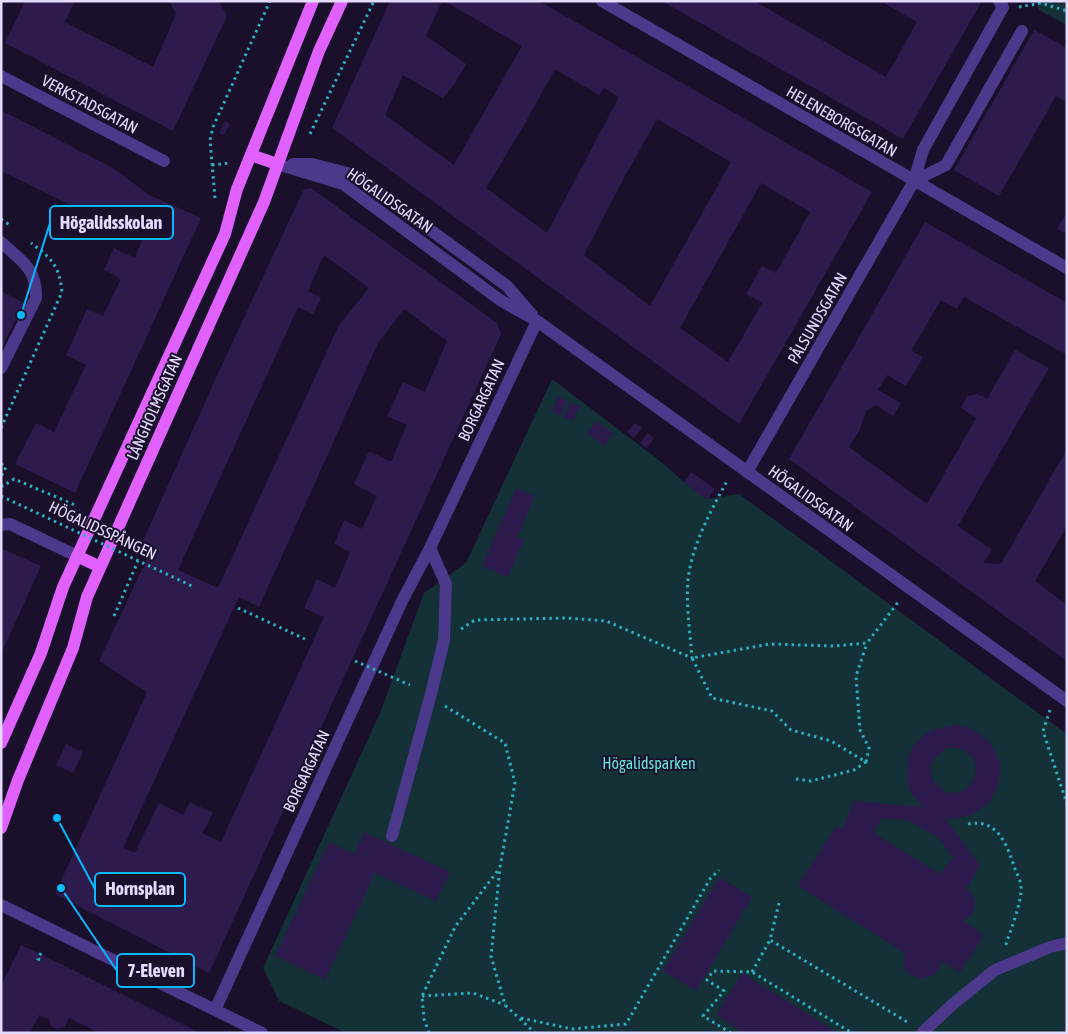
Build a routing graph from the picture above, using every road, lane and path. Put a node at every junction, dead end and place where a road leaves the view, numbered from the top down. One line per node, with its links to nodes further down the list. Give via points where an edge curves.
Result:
1 (270, 1): 17 (path, via 213,127 210,140)
2 (313, 1): 13 (main road, LÅNGHOLMSGATAN)
3 (342, 1): 15 (main road, LÅNGHOLMSGATAN, via 319,51)
4 (374, 1): 12 (path)
5 (602, 1): 16 (street, HELENEBORGSGATAN)
6 (1041, 2): 8 (path); 9 (path)
7 (1001, 4): 16 (street, PÅLSUNDSGATAN, via 923,150)
8 (1022, 7)
9 (1067, 12)
10 (1022, 31): 16 (street, via 946,165)
11 (1, 76): 14 (street, VERKSTADSGATAN)
12 (308, 137)
13 (251, 156): 15 (main road); 32 (main road, LÅNGHOLMSGATAN, via 237,189 225,234)
14 (164, 161)
15 (277, 164): 20 (street, HÖGALIDSGATAN, via 343,184 500,300); 34 (main road, LÅNGHOLMSGATAN, via 259,214)
16 (914, 181): 19 (street, HELENEBORGSGATAN); 24 (street, PÅLSUNDSGATAN)
17 (216, 207)
18 (1, 242): 21 (street, via 32,271 36,286 36,298)
19 (1067, 268)
20 (536, 321): 23 (street, HÖGALIDSGATAN); 31 (street, BORGARGATAN)
21 (1, 368)
22 (1, 464): 25 (path, via 6,467)
23 (736, 464): 24 (street, HÖGALIDSGATAN); 42 (path, via 694,552 688,581)
24 (747, 472): 45 (street, HÖGALIDSGATAN)
25 (1, 477)
26 (1, 485): 28 (path, via 14,478)
27 (1, 496): 33 (path, HÖGALIDSSPÅNGEN, bridge)
28 (75, 505)
29 (79, 524): 32 (path)
30 (1, 525): 32 (street, via 10,524)
31 (430, 548): 40 (street, via 446,584); 67 (street, BORGARGATAN, via 402,601)
32 (72, 554): 34 (main road); 48 (main road, LÅNGHOLMSGATAN, via 41,653)
33 (138, 560): 35 (path, HÖGALIDSSPÅNGEN, bridge); 38 (path)
34 (100, 567): 53 (main road, LÅNGHOLMSGATAN, via 87,597 73,648)
35 (194, 587)
36 (238, 608): 39 (path)
37 (893, 609): 41 (path)
38 (114, 616)
39 (305, 639)
40 (444, 640): 42 (path, via 475,620 568,618 606,621); 46 (street)
41 (868, 643): 42 (path, via 834,646 770,644); 49 (path, via 856,676 860,730 869,748)
42 (692, 658): 49 (path, via 712,698 772,711 791,730 831,741)
43 (355, 661): 44 (path, bridge)
44 (410, 685)
45 (1055, 693): 47 (street, HÖGALIDSGATAN); 51 (path, via 1042,731)
46 (431, 694): 54 (street); 55 (path, via 441,704 506,743 515,783)
47 (1067, 701)
48 (1, 743)
49 (866, 762): 50 (path, via 854,770 811,781)
50 (796, 779)
51 (1067, 804)
52 (968, 824): 63 (path, via 988,824 999,832 1021,887 1015,919)
53 (1, 828)
54 (392, 836)
55 (500, 867): 65 (path, via 455,927); 66 (path, via 491,956)
56 (719, 870): 68 (path, via 710,879 626,1024 572,1029)
57 (779, 903): 59 (path)
58 (1, 905): 67 (street)
59 (770, 940): 64 (path); 69 (path)
60 (1067, 943): 63 (street)
61 (42, 953): 62 (path, via 38,959)
62 (42, 961)
63 (995, 970): 69 (street)
64 (752, 972): 73 (path, via 713,971 707,980 724,991 703,1016); 74 (path)
65 (422, 996): 66 (path, via 473,993); 71 (path)
66 (505, 1005): 68 (path)
67 (215, 1010): 70 (street)
68 (520, 1018): 72 (path)
69 (923, 1032)
70 (262, 1033)
71 (429, 1033)
72 (535, 1033)
73 (731, 1033)
74 (852, 1033)

